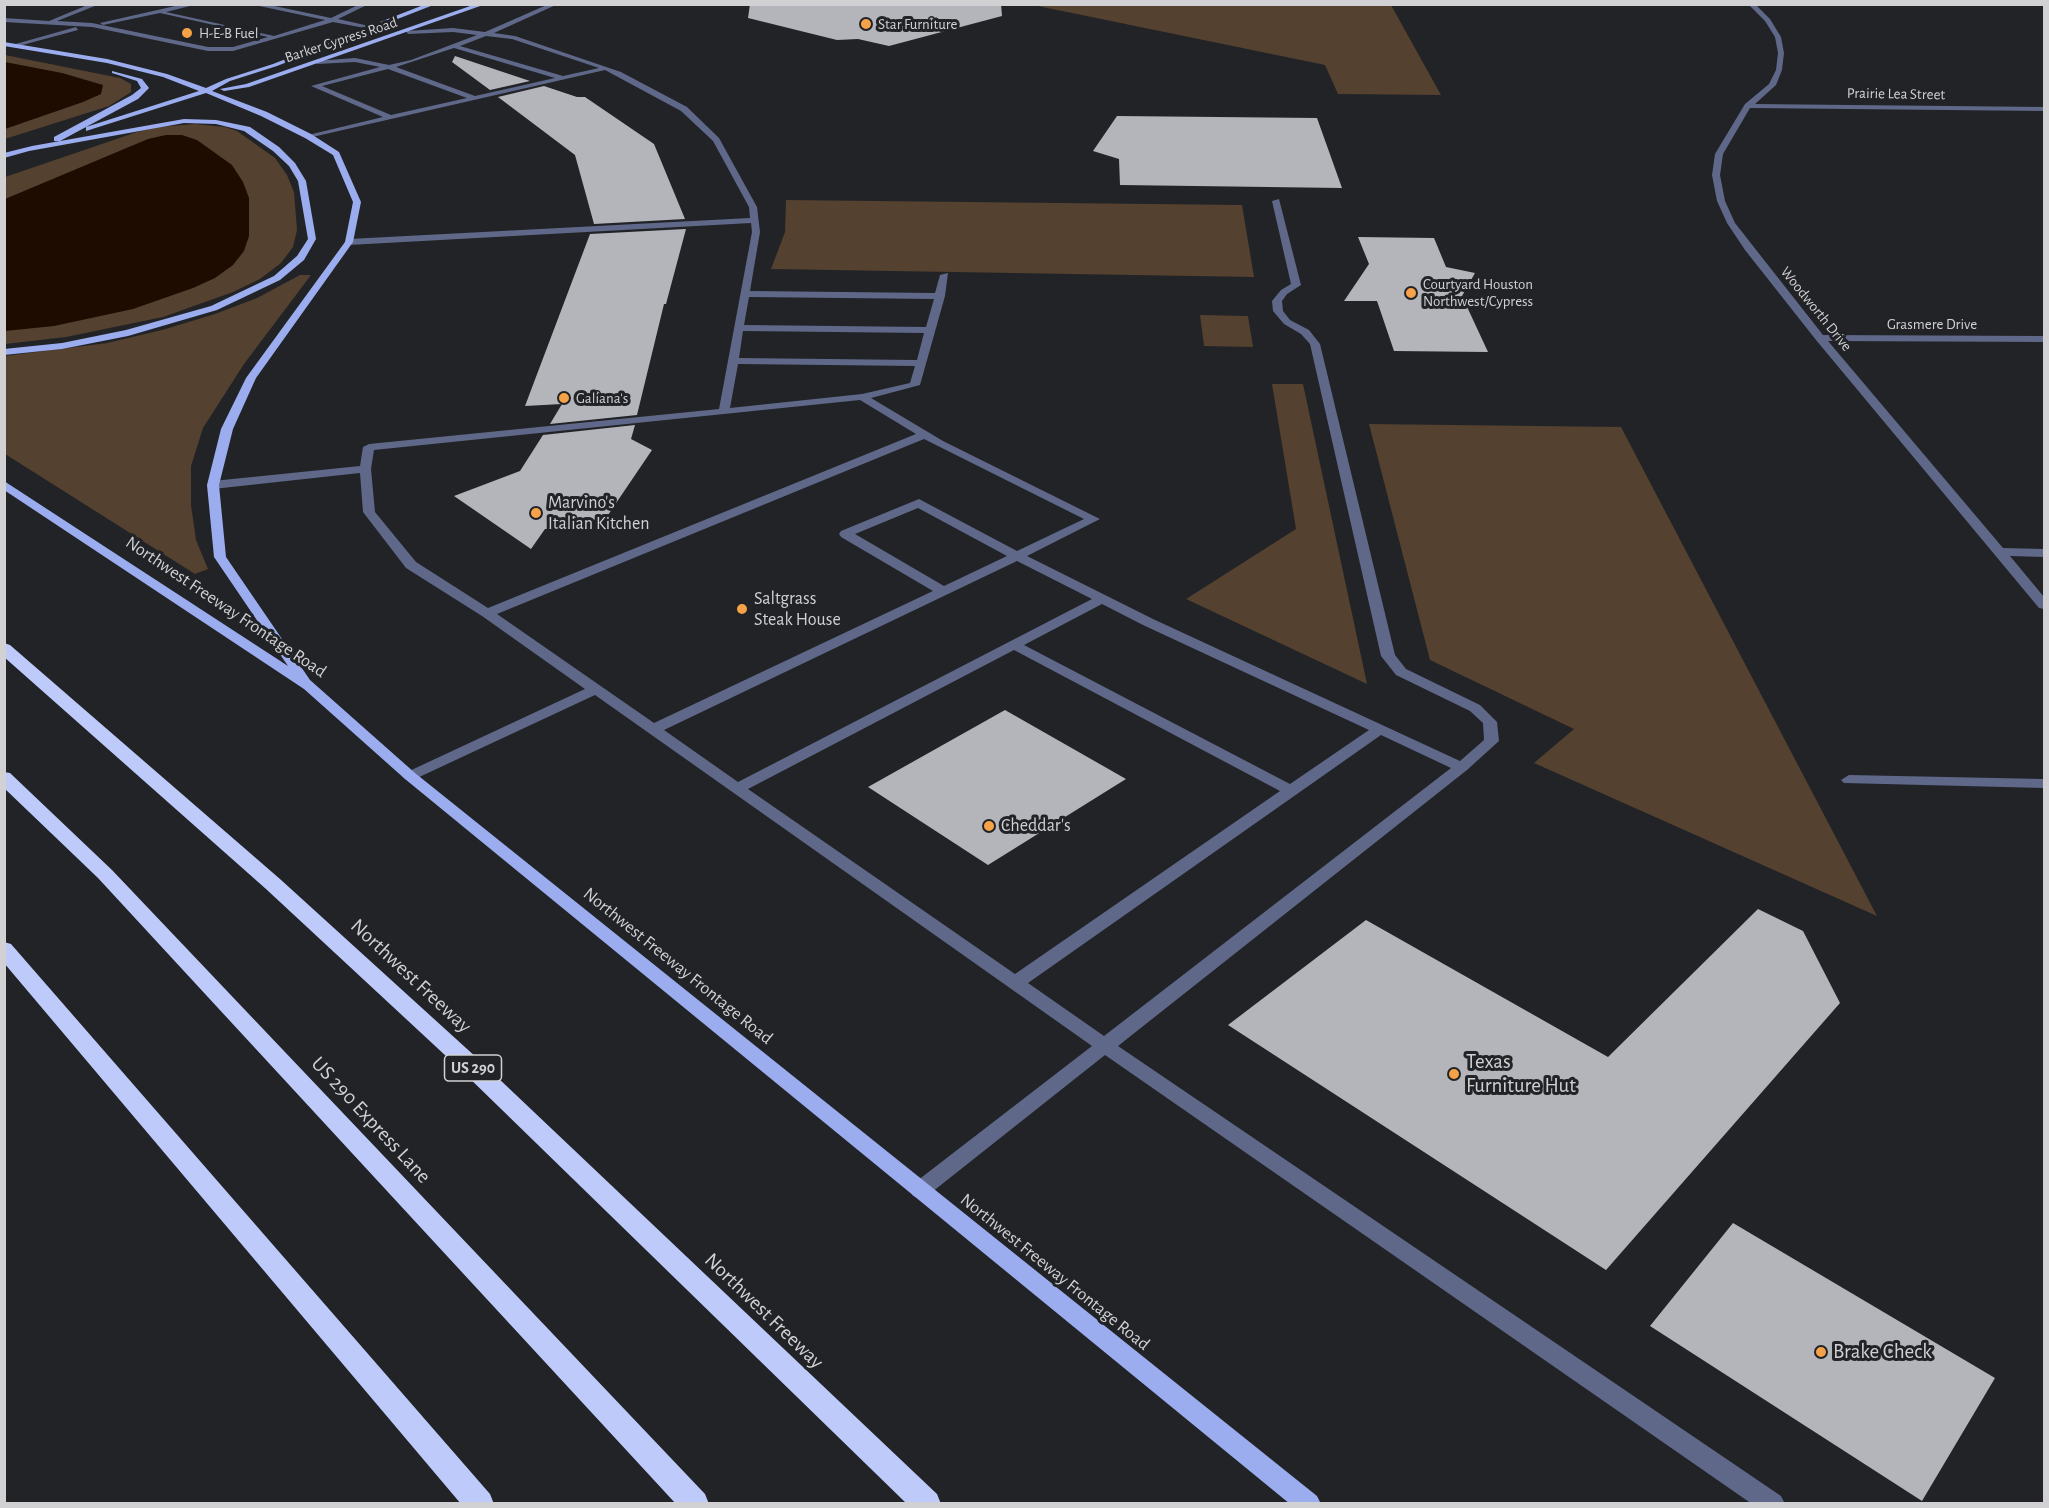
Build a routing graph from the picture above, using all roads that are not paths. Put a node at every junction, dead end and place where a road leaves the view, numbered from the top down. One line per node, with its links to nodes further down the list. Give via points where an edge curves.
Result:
1 (195, 4): 9 (street)
2 (253, 4): 11 (street)
3 (366, 4): 11 (street)
4 (433, 4): 15 (main road, Barker Cypress Road)
5 (483, 4): 12 (main road, Barker Cypress Road)
6 (555, 4): 18 (street)
7 (1751, 4): 34 (street, Woodworth Drive, via 1768,20 1778,37 1781,53 1772,85)
8 (96, 5): 13 (street)
9 (157, 12): 14 (street); 19 (street)
10 (4, 20): 13 (street)
11 (332, 20): 15 (street); 19 (street)
12 (439, 21): 16 (street); 17 (main road, Barker Cypress Road)
13 (48, 23): 14 (street)
14 (92, 25): 19 (street, via 208,49 233,49); 21 (street)
15 (375, 28): 32 (main road, Barker Cypress Road)
16 (453, 30): 17 (street); 18 (street)
17 (408, 32): 23 (main road, Barker Cypress Road)
18 (488, 33): 22 (street); 28 (street, via 513,37)
19 (276, 37)
20 (4, 44): 21 (main road)
21 (15, 45): 32 (main road, via 140,68)
22 (454, 46): 27 (street); 31 (street)
23 (348, 51): 25 (street); 26 (main road, Barker Cypress Road)
24 (4, 52): 29 (main road)
25 (355, 60): 26 (street); 27 (street)
26 (316, 62): 32 (main road, Barker Cypress Road, via 247,86)
27 (388, 67): 33 (street); 36 (street, via 315,86)
28 (606, 68): 31 (street); 42 (street, via 684,109 716,140 747,194)
29 (99, 69)
30 (110, 71): 38 (main road, via 140,80 145,88)
31 (562, 78): 33 (street)
32 (206, 91): 37 (main road); 38 (main road, Barker Cypress Road)
33 (475, 98): 36 (street)
34 (1748, 106): 35 (street, Prairie Lea Street); 49 (street, Woodworth Drive, via 1719,154 1716,175 1721,201 1748,248)
35 (2044, 109)
36 (390, 117): 37 (street)
37 (308, 136): 43 (main road, via 336,154 357,202)
38 (53, 141): 39 (main road, Barker Cypress Road)
39 (23, 150): 40 (main road, Barker Cypress Road); 51 (main road, via 184,121 216,122 247,129 276,149 302,180 312,239 301,258 277,278 214,308 128,333)
40 (4, 156)
41 (1276, 201): 73 (street, via 1296,285 1277,301 1278,311 1315,344 1388,656 1401,672 1475,708 1490,722 1492,741)
42 (755, 220): 43 (street); 45 (street)
43 (349, 242): 59 (main road, via 251,378 227,429)
44 (945, 275): 46 (street)
45 (745, 294): 46 (street); 47 (street)
46 (940, 296): 48 (street)
47 (739, 328): 48 (street); 52 (street)
48 (931, 330): 53 (street)
49 (1820, 338): 50 (street, Grasmere Drive); 60 (street, Woodworth Drive)
50 (2044, 339)
51 (4, 352)
52 (733, 361): 53 (street); 55 (street)
53 (922, 363): 54 (street, via 915,385)
54 (862, 397): 55 (street); 56 (street)
55 (724, 412): 57 (street, via 369,447)
56 (924, 435): 62 (street, via 1094,519); 66 (street)
57 (365, 469): 59 (street); 66 (street, via 369,512 411,565)
58 (4, 484): 69 (main road, Northwest Freeway Frontage Road)
59 (213, 485): 69 (main road, via 220,557)
60 (2000, 552): 61 (street); 65 (street, Woodworth Drive)
61 (2044, 553)
62 (1017, 556): 63 (street); 63 (street, via 919,503 845,534); 64 (street)
63 (943, 591): 72 (street)
64 (1102, 599): 67 (street); 71 (street)
65 (2044, 604)
66 (487, 613): 70 (street)
67 (1014, 645): 78 (street); 79 (street)
68 (4, 648): 86 (highway, Northwest Freeway / US 290, via 469,1064)
69 (309, 686): 74 (main road, Northwest Freeway Frontage Road)
70 (594, 690): 72 (street); 74 (street)
71 (1380, 729): 73 (street); 79 (street)
72 (652, 730): 78 (street)
73 (1462, 767): 82 (street)
74 (410, 776): 83 (main road, Northwest Freeway Frontage Road)
75 (4, 777): 85 (highway, US 290 Express Lane, via 105,874)
76 (1849, 780): 77 (street)
77 (2044, 784)
78 (736, 789): 81 (street)
79 (1292, 791): 81 (street)
80 (4, 949): 84 (highway)
81 (1014, 984): 82 (street)
82 (1105, 1046): 83 (street); 88 (street)
83 (920, 1190): 87 (main road, Northwest Freeway Frontage Road)
84 (480, 1503)
85 (695, 1503)
86 (927, 1503)
87 (1309, 1503)
88 (1773, 1503)

